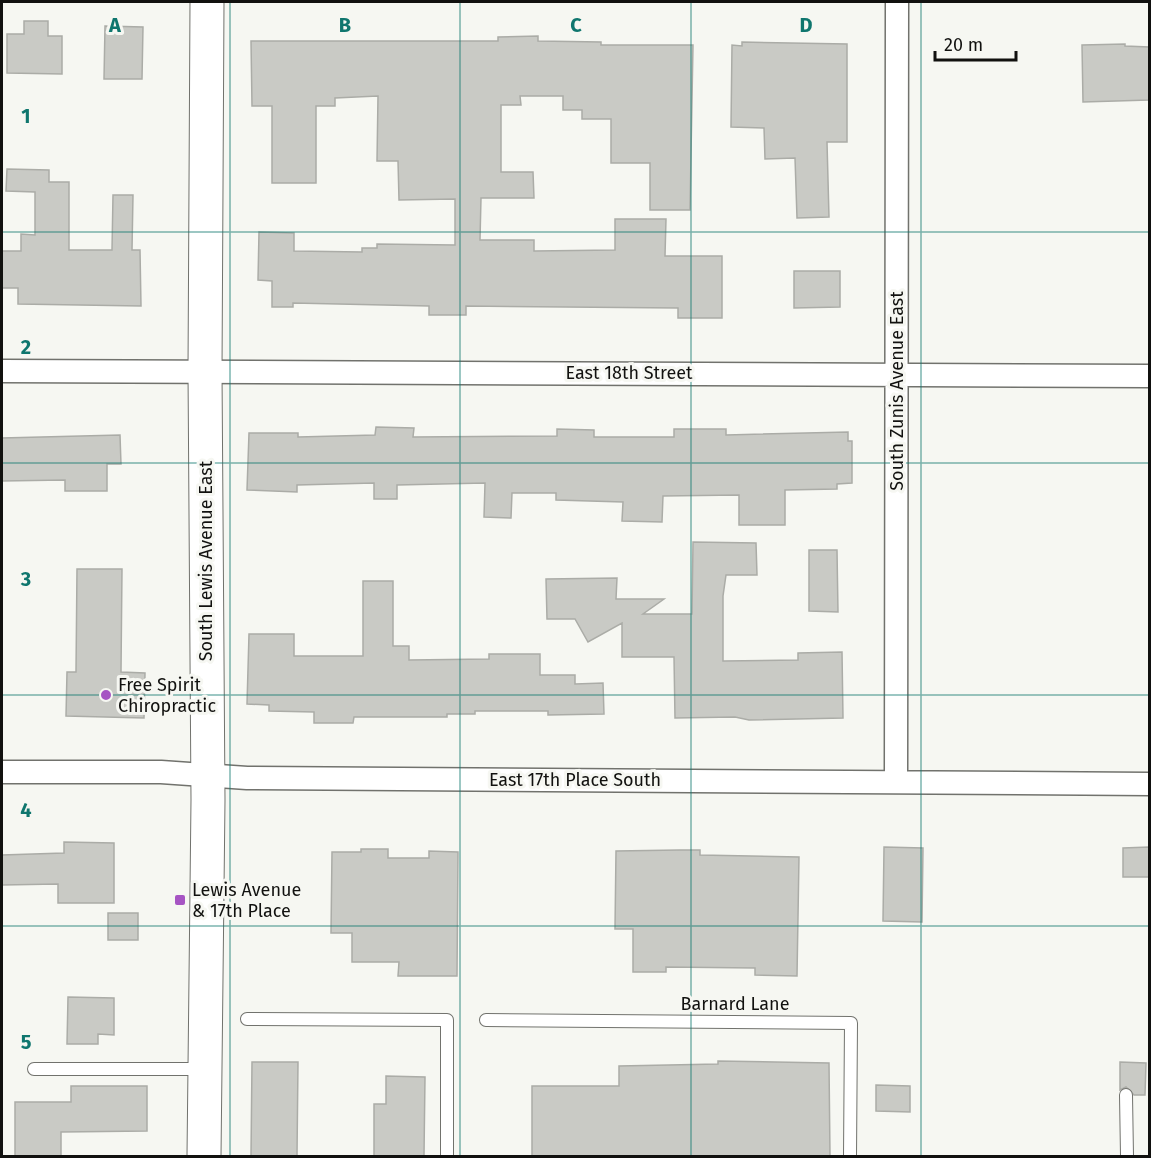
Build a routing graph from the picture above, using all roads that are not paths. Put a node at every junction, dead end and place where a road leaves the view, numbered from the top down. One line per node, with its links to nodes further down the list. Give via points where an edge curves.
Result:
1 (207, 2): 4 (main road, South Lewis Avenue East)
2 (897, 2): 5 (street, South Zunis Avenue East)
3 (2, 371): 4 (street, East 18th Street)
4 (205, 371): 5 (street, East 18th Street); 8 (main road, South Lewis Avenue East)
5 (897, 374): 6 (street, East 18th Street); 9 (street, South Zunis Avenue East)
6 (1149, 376)
7 (2, 772): 8 (street, East 17th Place South, via 161,772)
8 (208, 776): 9 (street, East 17th Place South); 14 (main road, South Lewis Avenue East)
9 (896, 781): 10 (street, East 17th Place South)
10 (1149, 784)
11 (246, 1019): 17 (lane, via 447,1020)
12 (486, 1020): 18 (lane, Barnard Lane, via 851,1023)
13 (34, 1069): 14 (lane)
14 (205, 1069): 16 (main road, South Lewis Avenue East)
15 (1126, 1095): 19 (lane)
16 (204, 1156)
17 (447, 1156)
18 (850, 1156)
19 (1127, 1156)

